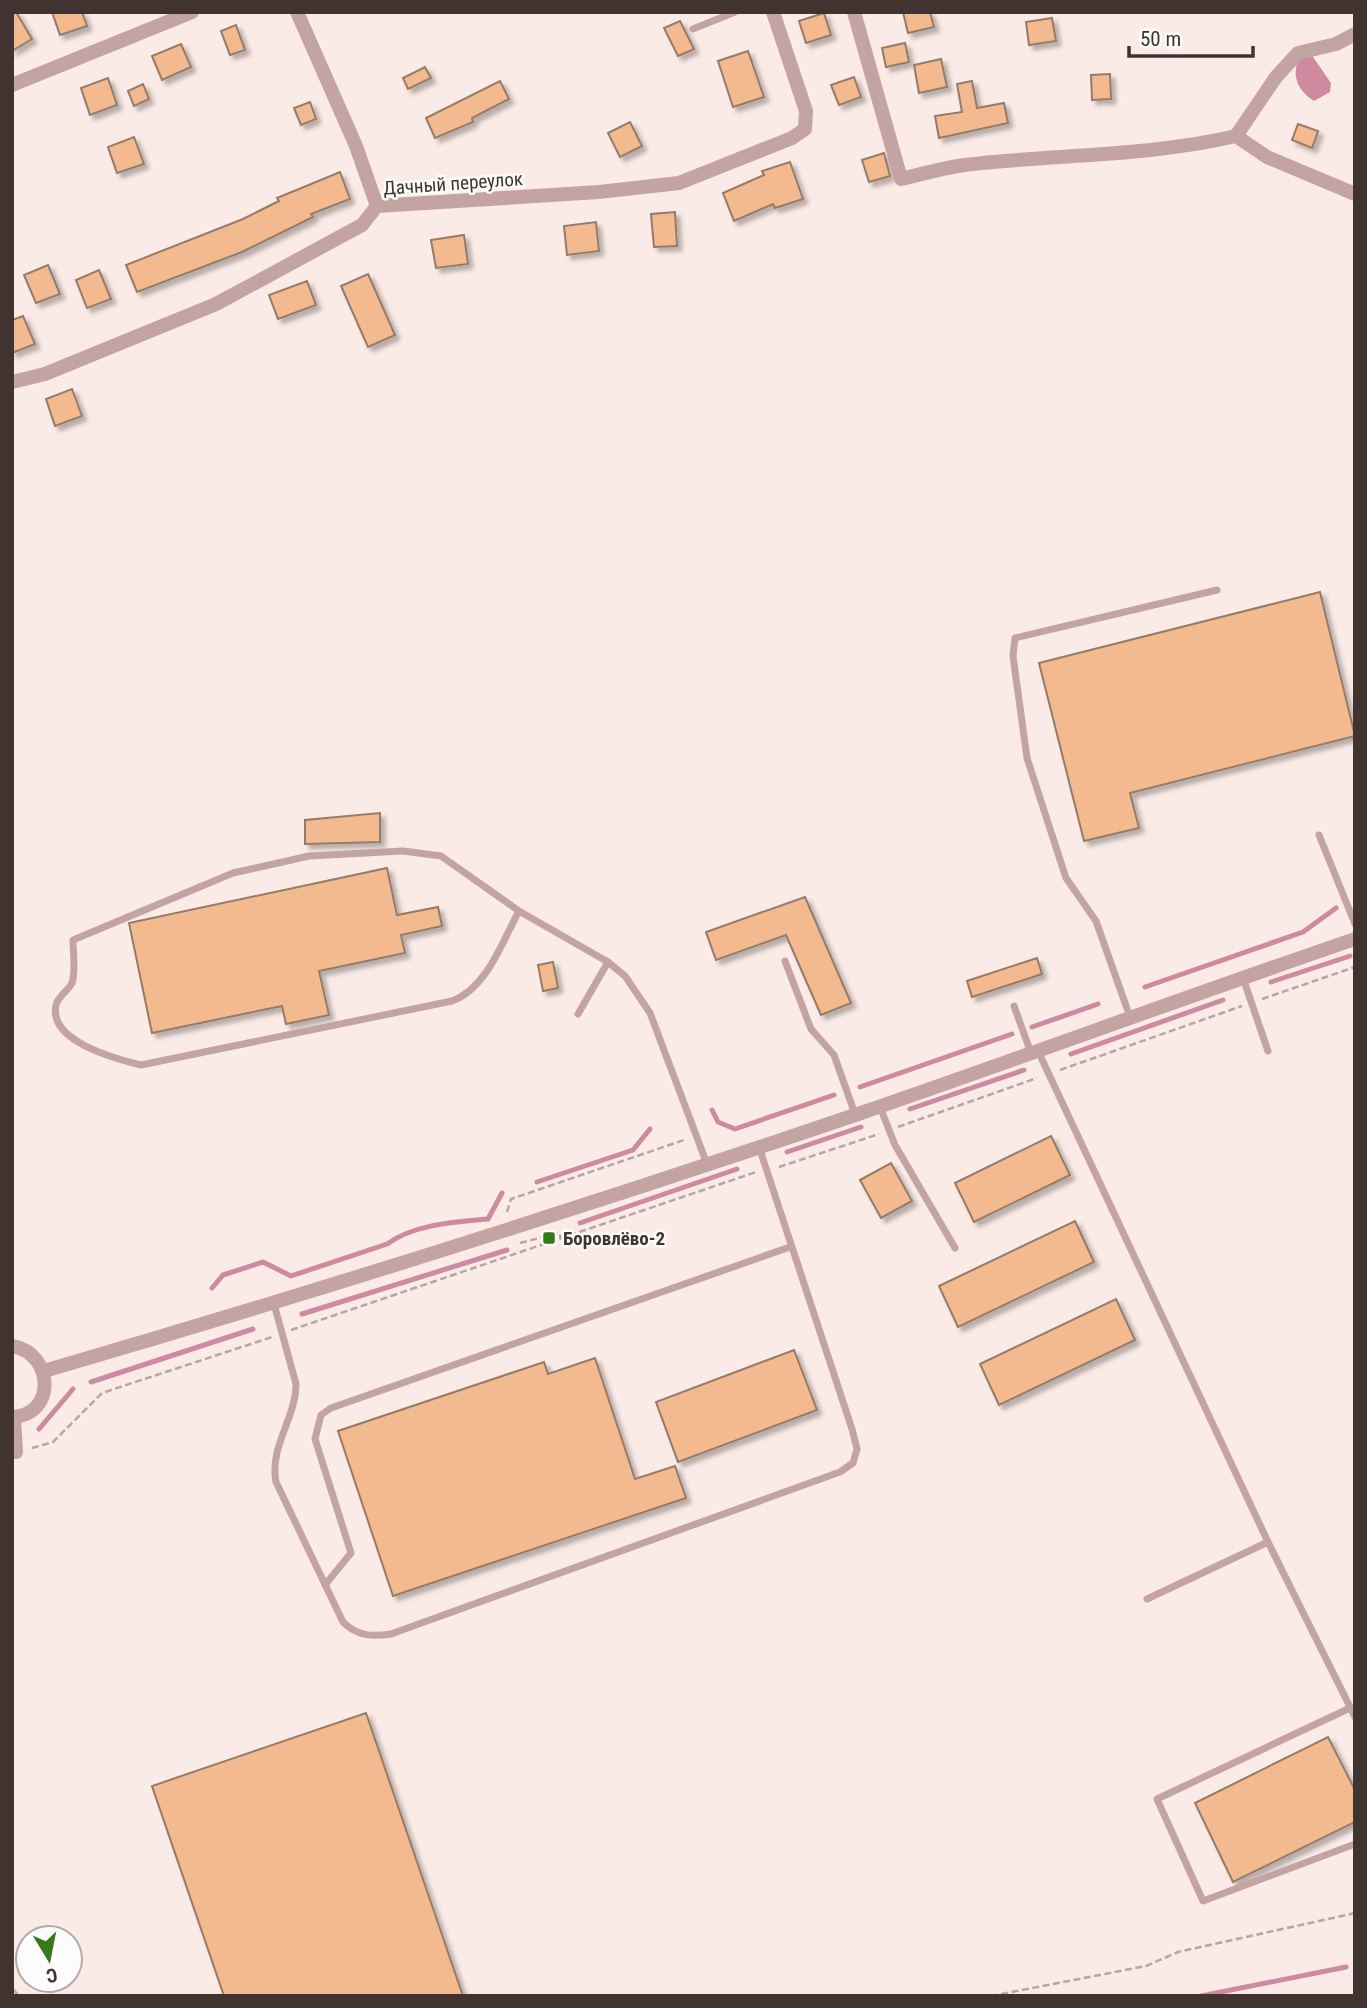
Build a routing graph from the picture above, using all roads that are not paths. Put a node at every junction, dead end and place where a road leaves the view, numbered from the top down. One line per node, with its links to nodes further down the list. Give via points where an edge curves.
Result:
1 (192, 12): 8 (street)
2 (297, 12): 11 (street)
3 (734, 12): 6 (lane)
4 (773, 12): 11 (street, Дачный переулок, via 806,111 805,129 792,138 679,183)
5 (854, 12): 9 (street, via 901,179 963,166 1133,152)
6 (693, 29)
7 (1355, 34): 9 (street, via 1336,44 1298,52)
8 (12, 85)
9 (1236, 136): 10 (street, via 1267,157)
10 (1355, 194)
11 (377, 206): 12 (street, Дачный переулок, via 362,225 216,304 45,374)
12 (12, 382)
13 (1217, 590): 23 (lane, via 1015,638 1013,656 1027,758 1066,878 1096,920)
14 (1319, 835): 16 (lane)
15 (519, 911): 15 (lane, via 441,856 403,851 284,861 233,873 73,940 72,982 56,1002 56,1015 71,1038 114,1059 141,1065 453,1001 479,983); 19 (lane)
16 (1355, 925)
17 (1355, 939): 20 (street)
18 (785, 961): 27 (lane, via 811,1029 834,1055)
19 (608, 962): 22 (lane); 29 (lane, via 625,976 650,1013)
20 (1243, 977): 23 (street); 24 (lane)
21 (1014, 1006): 25 (lane)
22 (578, 1014)
23 (1130, 1017): 25 (street)
24 (1268, 1051)
25 (1034, 1052): 26 (street); 37 (lane, via 1049,1073)
26 (880, 1106): 27 (street); 31 (lane)
27 (855, 1115): 28 (street)
28 (758, 1147): 29 (street); 30 (lane)
29 (707, 1164): 32 (street)
30 (790, 1247): 38 (lane, via 321,1415 315,1438 351,1553); 38 (lane, via 858,1449 848,1469 391,1634 373,1637 350,1629)
31 (955, 1248)
32 (274, 1304): 34 (street); 38 (lane, via 296,1384 274,1472)
33 (12, 1346): 34 (street, via 31,1353)
34 (44, 1371): 35 (street, via 44,1394 38,1405)
35 (13, 1417): 36 (street)
36 (16, 1452)
37 (1268, 1542): 39 (lane); 40 (lane)
38 (325, 1585)
39 (1147, 1599)
40 (1350, 1708): 41 (lane); 42 (lane, via 1157,1799 1203,1901)
41 (1355, 1717)
42 (1355, 1844)

